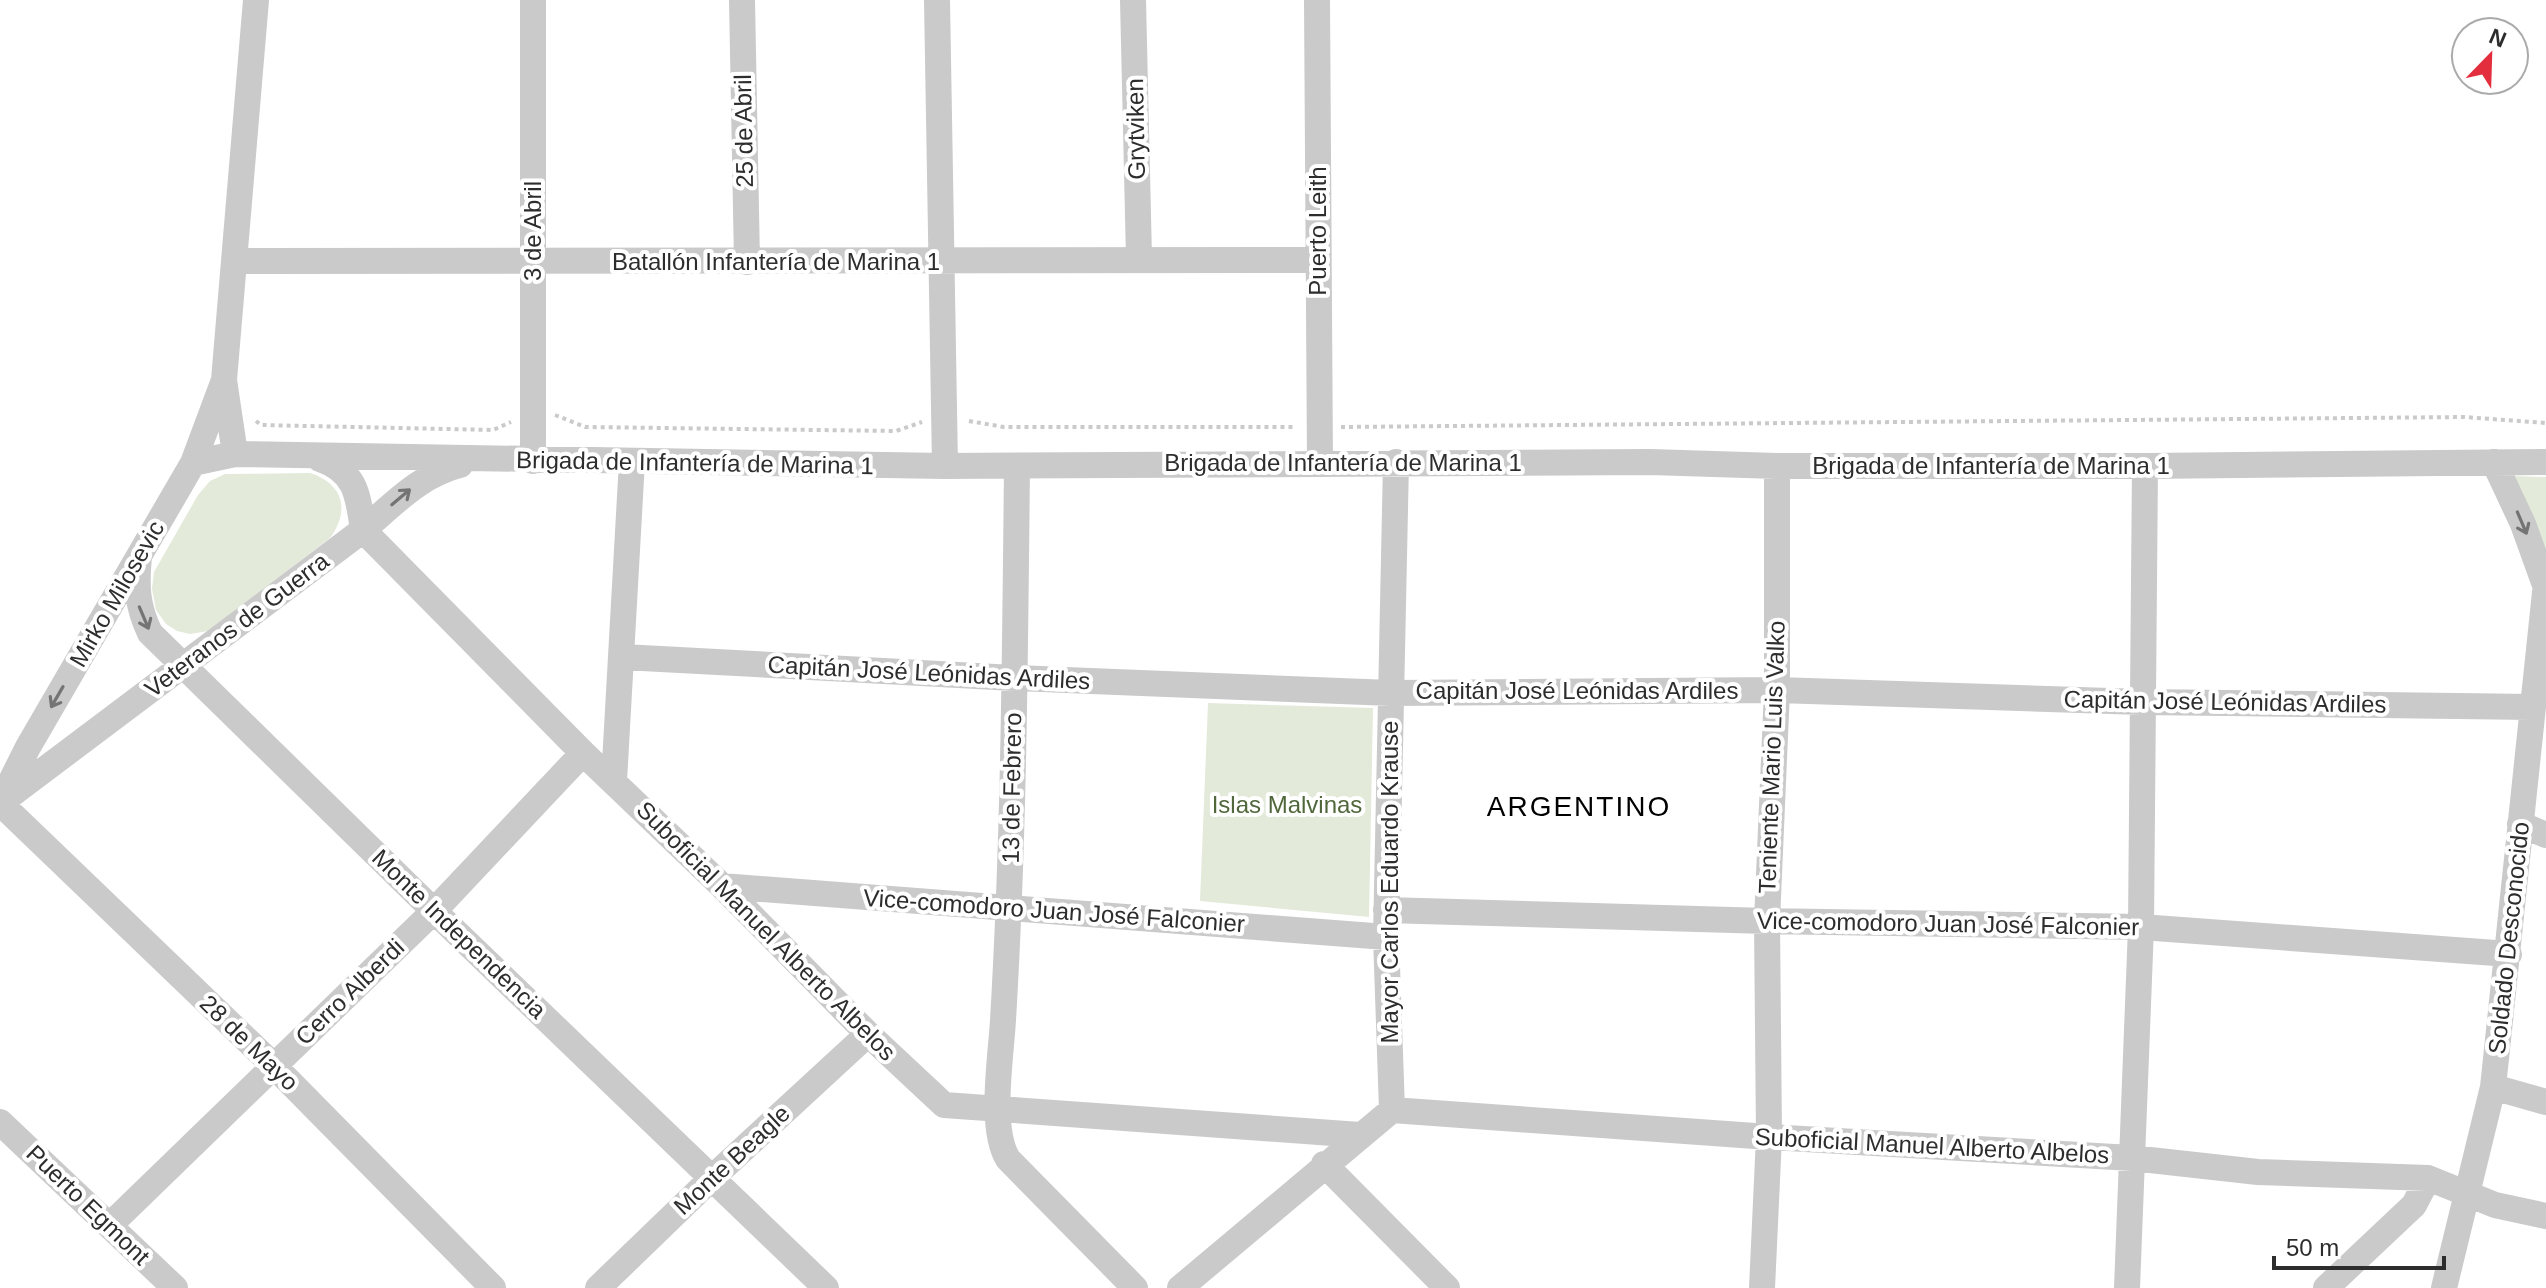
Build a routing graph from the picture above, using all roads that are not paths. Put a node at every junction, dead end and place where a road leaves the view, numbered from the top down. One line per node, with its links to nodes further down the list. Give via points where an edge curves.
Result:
1 (256, 0): 9 (street, Mirko Milosevic)
2 (533, 0): 10 (street, 3 de Abril)
3 (742, 0): 11 (street, 25 de Abril)
4 (937, 0): 12 (street)
5 (1133, 0): 7 (street, Grytviken)
6 (1317, 0): 8 (street, Puerto Leith)
7 (1139, 258): 8 (street, Batallón Infantería de Marina 1); 12 (street, Batallón Infantería de Marina 1)
8 (1318, 260): 23 (street, Puerto Leith)
9 (235, 261): 10 (street, Batallón Infantería de Marina 1); 13 (street, Mirko Milosevic)
10 (533, 261): 11 (street, Batallón Infantería de Marina 1); 17 (street, 3 de Abril)
11 (747, 262): 12 (street, Batallón Infantería de Marina 1)
12 (942, 262): 24 (street)
13 (224, 380): 14 (street, Mirko Milosevic); 22 (street, Mirko Milosevic)
14 (235, 454): 15 (street, Brigada de Infantería de Marina 1); 22 (street, Brigada de Infantería de Marina 1)
15 (312, 456): 16 (street, Brigada de Infantería de Marina 1); 28 (street, via 349,476)
16 (479, 460): 17 (street, Brigada de Infantería de Marina 1); 28 (street, Veteranos de Guerra, one-way to 16, via 431,474)
17 (533, 461): 18 (street, Brigada de Infantería de Marina 1)
18 (632, 461): 24 (street, Brigada de Infantería de Marina 1); 31 (street)
19 (1396, 462): 23 (street, Brigada de Infantería de Marina 1); 26 (street, Brigada de Infantería de Marina 1); 35 (street, Mayor Carlos Eduardo Krause)
20 (2494, 462): 21 (street, Brigada de Infantería de Marina 1); 27 (street, Brigada de Infantería de Marina 1); 30 (street, one-way to 30)
21 (2546, 462)
22 (193, 463): 29 (street, Mirko Milosevic)
23 (1320, 463): 25 (street, Brigada de Infantería de Marina 1)
24 (945, 466): 25 (street, Brigada de Infantería de Marina 1)
25 (1017, 466): 33 (street, 13 de Febrero)
26 (1777, 466): 27 (street, Brigada de Infantería de Marina 1); 34 (street, Teniente Mario Luis Valko)
27 (2145, 466): 36 (street)
28 (363, 530): 32 (street, Veteranos de Guerra); 38 (street, Suboficial Manuel Alberto Albelos)
29 (139, 557): 32 (street, Monte Independencia, one-way to 32, via 141,614 150,633); 40 (street, Mirko Milosevic, one-way to 40)
30 (2546, 585): 37 (street, Soldado Desconocido)
31 (623, 657): 33 (street, Capitán José Leónidas Ardiles); 39 (street)
32 (184, 665): 40 (street, Veteranos de Guerra); 46 (street, Monte Independencia)
33 (1014, 678): 35 (street, Capitán José Leónidas Ardiles); 44 (street, 13 de Febrero)
34 (1777, 690): 35 (street, Capitán José Leónidas Ardiles); 36 (street, Capitán José Leónidas Ardiles); 47 (street, Teniente Mario Luis Valko)
35 (1391, 693): 45 (street, Mayor Carlos Eduardo Krause)
36 (2142, 702): 37 (street, Capitán José Leónidas Ardiles); 48 (street)
37 (2532, 707): 41 (street, Soldado Desconocido)
38 (583, 753): 39 (street, Suboficial Manuel Alberto Albelos); 46 (street, Cerro Alberdi)
39 (614, 781): 43 (street, Suboficial Manuel Alberto Albelos)
40 (0, 804): 52 (street, 28 de Mayo)
41 (2520, 824): 42 (street); 50 (street, Soldado Desconocido)
42 (2546, 835)
43 (722, 886): 44 (street, Vice-comodoro Juan José Falconier); 51 (street, Suboficial Manuel Alberto Albelos)
44 (1010, 908): 49 (street, Vice-comodoro Juan José Falconier); 55 (street, 13 de Febrero)
45 (1386, 910): 47 (street, Vice-comodoro Juan José Falconier); 49 (street, Mayor Carlos Eduardo Krause)
46 (434, 911): 52 (street, Cerro Alberdi); 62 (street, Monte Independencia)
47 (1767, 921): 48 (street, Vice-comodoro Juan José Falconier); 59 (street, Teniente Mario Luis Valko)
48 (2141, 927): 50 (street, Vice-comodoro Juan José Falconier); 60 (street)
49 (1386, 937): 56 (street, Mayor Carlos Eduardo Krause)
50 (2509, 954): 53 (street, Soldado Desconocido)
51 (868, 1034): 55 (street, Suboficial Manuel Alberto Albelos, via 944,1105); 62 (street, Monte Beagle)
52 (274, 1066): 66 (street, Cerro Alberdi); 68 (street, 28 de Mayo)
53 (2493, 1087): 54 (street); 64 (street, Soldado Desconocido)
54 (2546, 1102)
55 (998, 1109): 58 (street, Suboficial Manuel Alberto Albelos); 71 (street, 13 de Febrero, via 1008,1159)
56 (1392, 1110): 58 (street); 59 (street, Suboficial Manuel Alberto Albelos)
57 (0, 1122): 66 (street, Puerto Egmont)
58 (1360, 1135): 61 (street)
59 (1769, 1137): 60 (street, Suboficial Manuel Alberto Albelos); 74 (street, Teniente Mario Luis Valko)
60 (2132, 1158): 63 (street, Suboficial Manuel Alberto Albelos, via 2258,1172); 75 (street)
61 (1324, 1164): 72 (street); 73 (street)
62 (713, 1177): 69 (street, Monte Beagle); 70 (street, Monte Independencia)
63 (2428, 1178): 64 (street, Suboficial Manuel Alberto Albelos); 76 (street, via 2414,1205)
64 (2469, 1195): 65 (street, Suboficial Manuel Alberto Albelos); 77 (street, Soldado Desconocido)
65 (2546, 1216)
66 (110, 1225): 67 (street, Puerto Egmont)
67 (175, 1288)
68 (493, 1288)
69 (598, 1288)
70 (826, 1288)
71 (1135, 1288)
72 (1180, 1288)
73 (1447, 1288)
74 (1762, 1288)
75 (2127, 1288)
76 (2326, 1288)
77 (2444, 1288)

